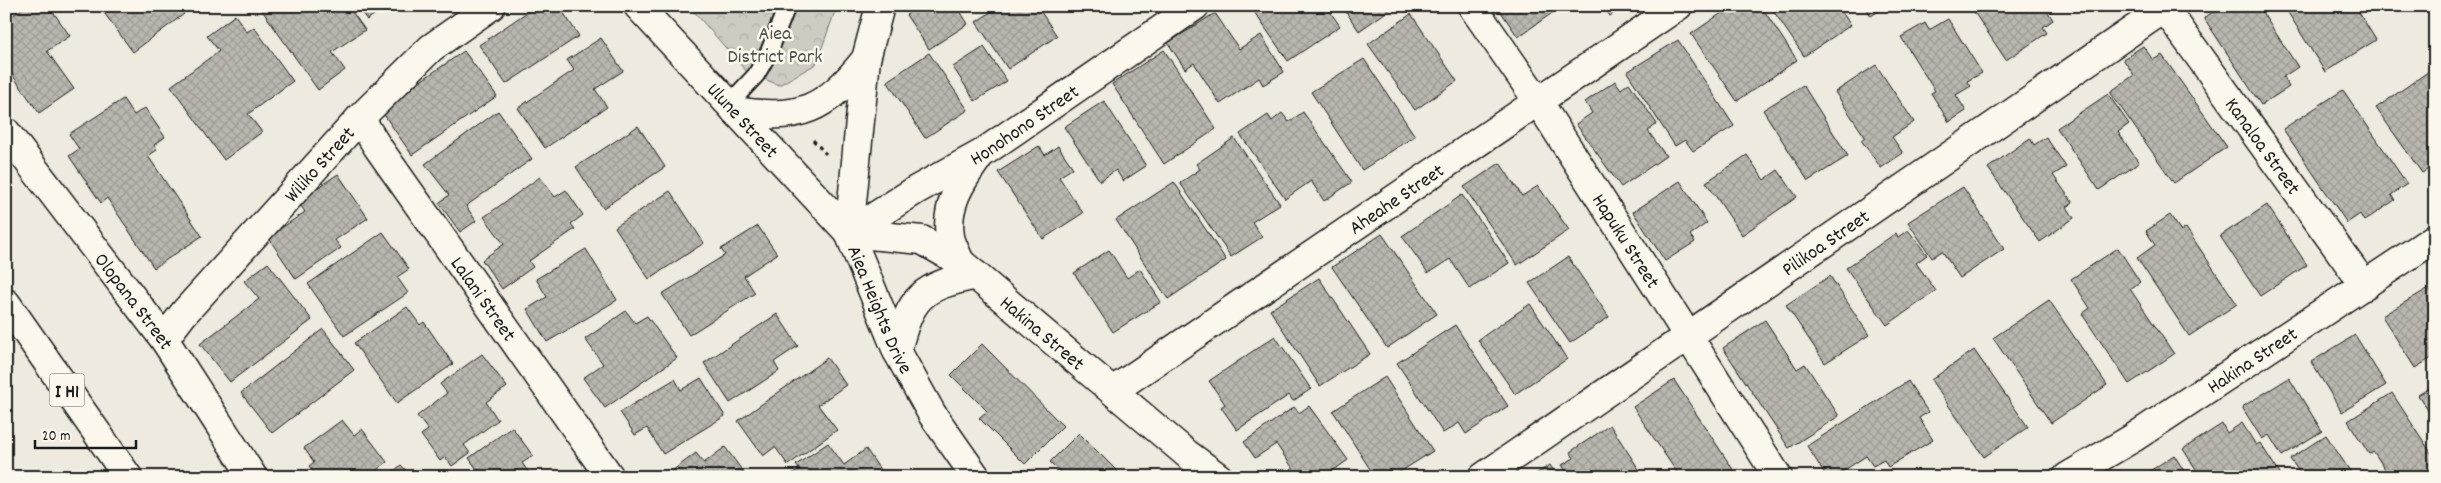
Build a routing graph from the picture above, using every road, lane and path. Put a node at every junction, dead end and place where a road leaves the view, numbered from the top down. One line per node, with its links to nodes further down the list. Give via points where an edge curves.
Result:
1 (491, 6): 12 (main road, Wiliko Street, via 431,48)
2 (638, 6): 11 (main road, Ulune Street)
3 (786, 6): 11 (lane, via 765,60)
4 (880, 6): 9 (main road, Aiea Heights Drive)
5 (1195, 6): 15 (main road, Honohono Street)
6 (1472, 6): 10 (main road, Hapuku Street)
7 (1678, 6): 10 (main road, Aheahe Street)
8 (2166, 7): 20 (main road, Kanaloa Street); 22 (main road, Pilikoa Street)
9 (866, 59): 11 (main road, via 847,83 808,110 762,115); 17 (main road, Aiea Heights Drive)
10 (1538, 101): 22 (main road, Hapuku Street); 25 (main road, Aheahe Street)
11 (732, 107): 17 (main road, Ulune Street)
12 (360, 118): 23 (main road, Wiliko Street); 28 (main road, Lalani Street)
13 (6, 132): 23 (main road, Olopana Street)
14 (819, 134): 16 (path, via 813,140 828,157)
15 (980, 154): 17 (main road, Honohono Street, via 916,190); 19 (main road, via 960,184 950,208 950,236)
16 (823, 161)
17 (849, 234): 19 (main road, Hakina Street, via 922,240); 24 (main road, Aiea Heights Drive)
18 (2435, 238): 20 (main road, Hakina Street)
19 (968, 268): 24 (main road, via 928,290 916,301 905,320); 25 (main road, Hakina Street)
20 (2364, 286): 33 (main road, Hakina Street, via 2133,438)
21 (6, 303): 26 (main road, I H1)
22 (1688, 335): 31 (main road, Pilikoa Street); 32 (main road, Hapuku Street)
23 (164, 339): 27 (main road, Olopana Street)
24 (897, 351): 29 (main road, Aiea Heights Drive, via 932,414)
25 (1114, 390): 30 (main road, Hakina Street)
26 (128, 477)
27 (254, 477)
28 (610, 477)
29 (976, 477)
30 (1218, 477)
31 (1483, 477)
32 (1778, 477)
33 (2067, 477)

